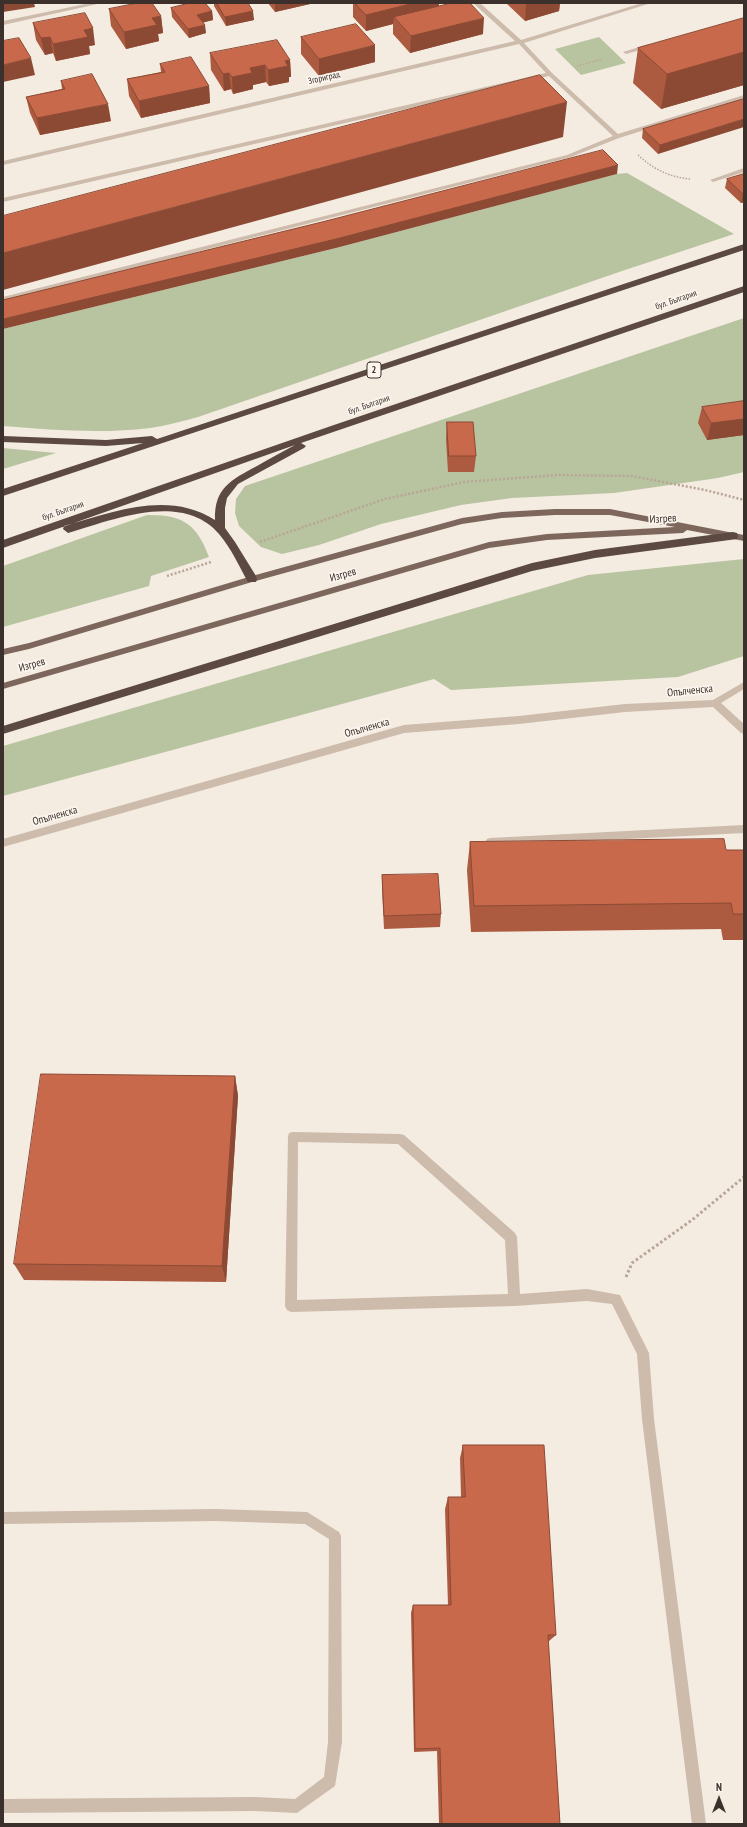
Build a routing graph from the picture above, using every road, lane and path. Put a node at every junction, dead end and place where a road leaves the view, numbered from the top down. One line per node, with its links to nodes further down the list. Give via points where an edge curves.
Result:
1 (99, 3): 4 (street)
2 (476, 3): 5 (street)
3 (648, 3): 5 (street, Згориград)
4 (3, 23)
5 (520, 42): 8 (street); 11 (street, Згориград)
6 (656, 44): 7 (street)
7 (626, 52): 8 (path)
8 (550, 74): 10 (street); 14 (street)
9 (744, 98): 10 (street)
10 (617, 137): 13 (path, via 647,164 665,174 686,179); 17 (street, via 569,156)
11 (3, 163)
12 (744, 170): 13 (street)
13 (713, 180)
14 (3, 200)
15 (744, 247): 19 (highway, 2)
16 (744, 289): 18 (highway, бул. България)
17 (3, 299)
18 (334, 428): 22 (highway, via 235,482 220,503); 26 (highway, бул. България)
19 (173, 437): 20 (highway, via 106,443); 21 (highway, 2)
20 (3, 439)
21 (3, 493)
22 (220, 528): 26 (highway, via 197,514 180,508 144,508); 27 (highway)
23 (696, 529): 24 (main road, Изгрев); 27 (main road, Изгрев, via 610,512 502,515 462,521); 30 (main road, Изгрев, via 547,537 488,545)
24 (733, 536): 25 (main road, Изгрев); 32 (highway, via 595,554 532,567)
25 (744, 538)
26 (3, 544)
27 (252, 579): 28 (main road, Изгрев)
28 (3, 652)
29 (744, 685): 31 (street, Опълченска)
30 (3, 686)
31 (715, 703): 33 (street); 36 (street, Опълченска, via 625,708 404,729)
32 (3, 730)
33 (744, 730)
34 (744, 829): 35 (street)
35 (489, 842)
36 (3, 843)
37 (744, 1177): 38 (path, via 692,1220 632,1263)
38 (616, 1299): 39 (street, via 587,1295); 42 (street, via 643,1353 648,1419)
39 (514, 1300): 39 (street, via 511,1237 400,1139 292,1137 291,1306)
40 (3, 1518): 41 (street, via 215,1515 307,1518 335,1536 335,1742 330,1781 297,1806)
41 (3, 1806)
42 (699, 1824)

